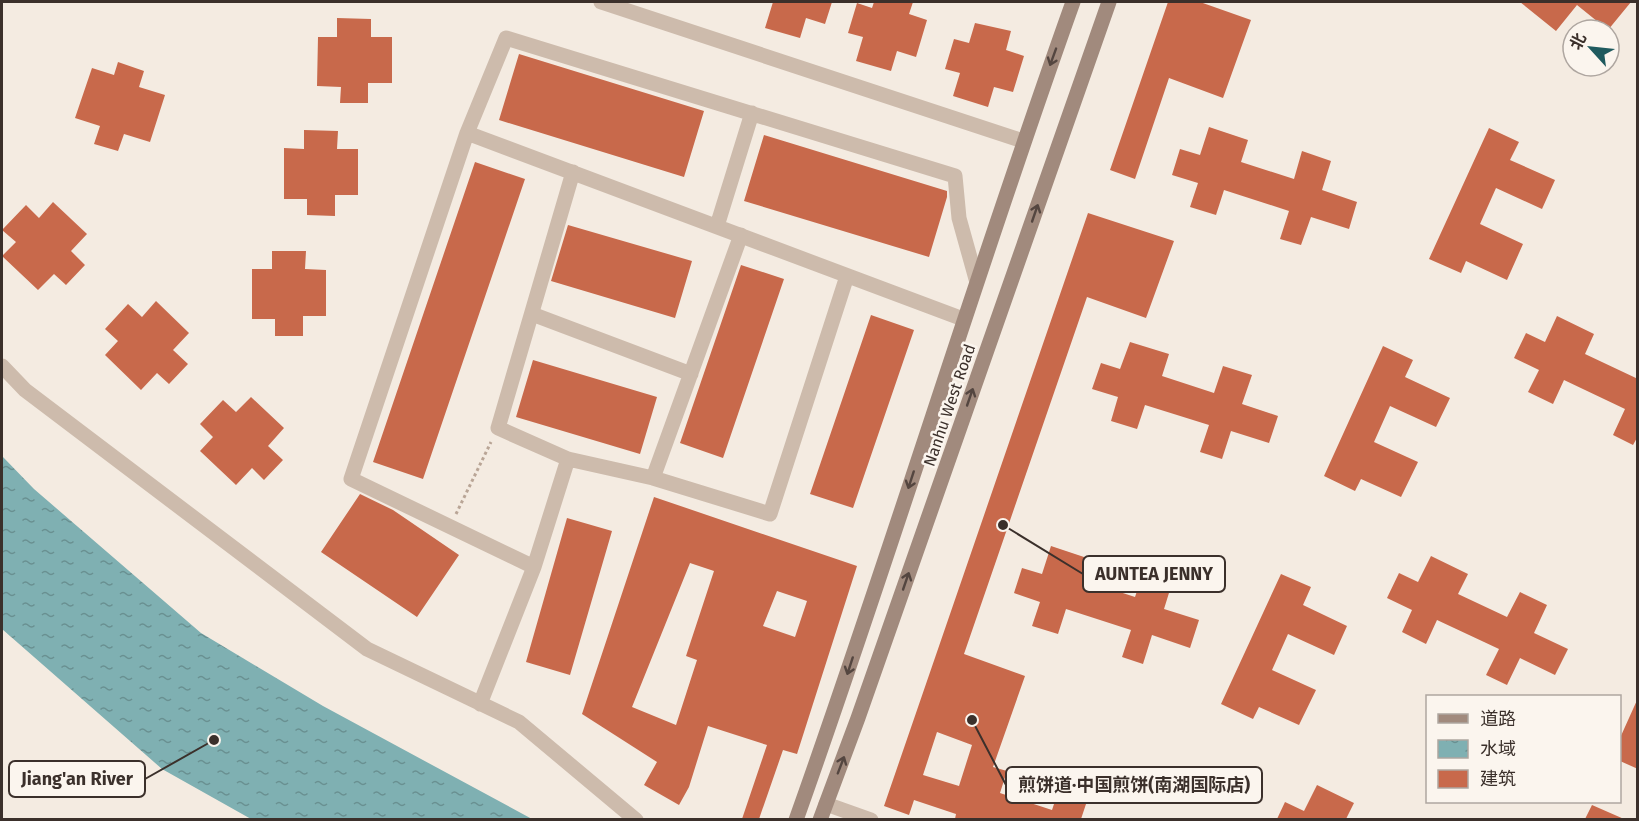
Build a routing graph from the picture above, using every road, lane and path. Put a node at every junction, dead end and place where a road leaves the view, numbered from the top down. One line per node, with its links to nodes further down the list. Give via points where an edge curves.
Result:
1 (601, 2): 6 (street)
2 (1073, 2): 6 (main road, Nanhu West Road, one-way to 6)
3 (1109, 2): 22 (main road, Nanhu West Road, one-way to 3)
4 (752, 114): 5 (street, via 506,38); 8 (street); 11 (street, via 955,176 959,218)
5 (467, 134): 7 (street); 19 (street, via 351,479)
6 (1023, 141): 11 (main road, Nanhu West Road)
7 (573, 172): 8 (street); 12 (street)
8 (717, 225): 9 (street)
9 (741, 235): 10 (street); 15 (street)
10 (847, 276): 13 (street); 18 (street, via 770,514)
11 (976, 279): 13 (main road, Nanhu West Road)
12 (532, 314): 15 (street); 16 (street)
13 (963, 319): 24 (main road, Nanhu West Road, one-way to 24, via 841,695)
14 (2, 366): 21 (street, via 25,390 367,649)
15 (691, 374): 18 (street)
16 (498, 428): 17 (street); 19 (path)
17 (568, 459): 18 (street); 20 (street)
18 (653, 478)
19 (450, 526): 20 (street)
20 (534, 567): 21 (street)
21 (480, 704): 23 (street, via 519,722)
22 (826, 804): 25 (main road, Nanhu West Road); 26 (street)
23 (636, 819)
24 (796, 819)
25 (820, 819)
26 (871, 819)

